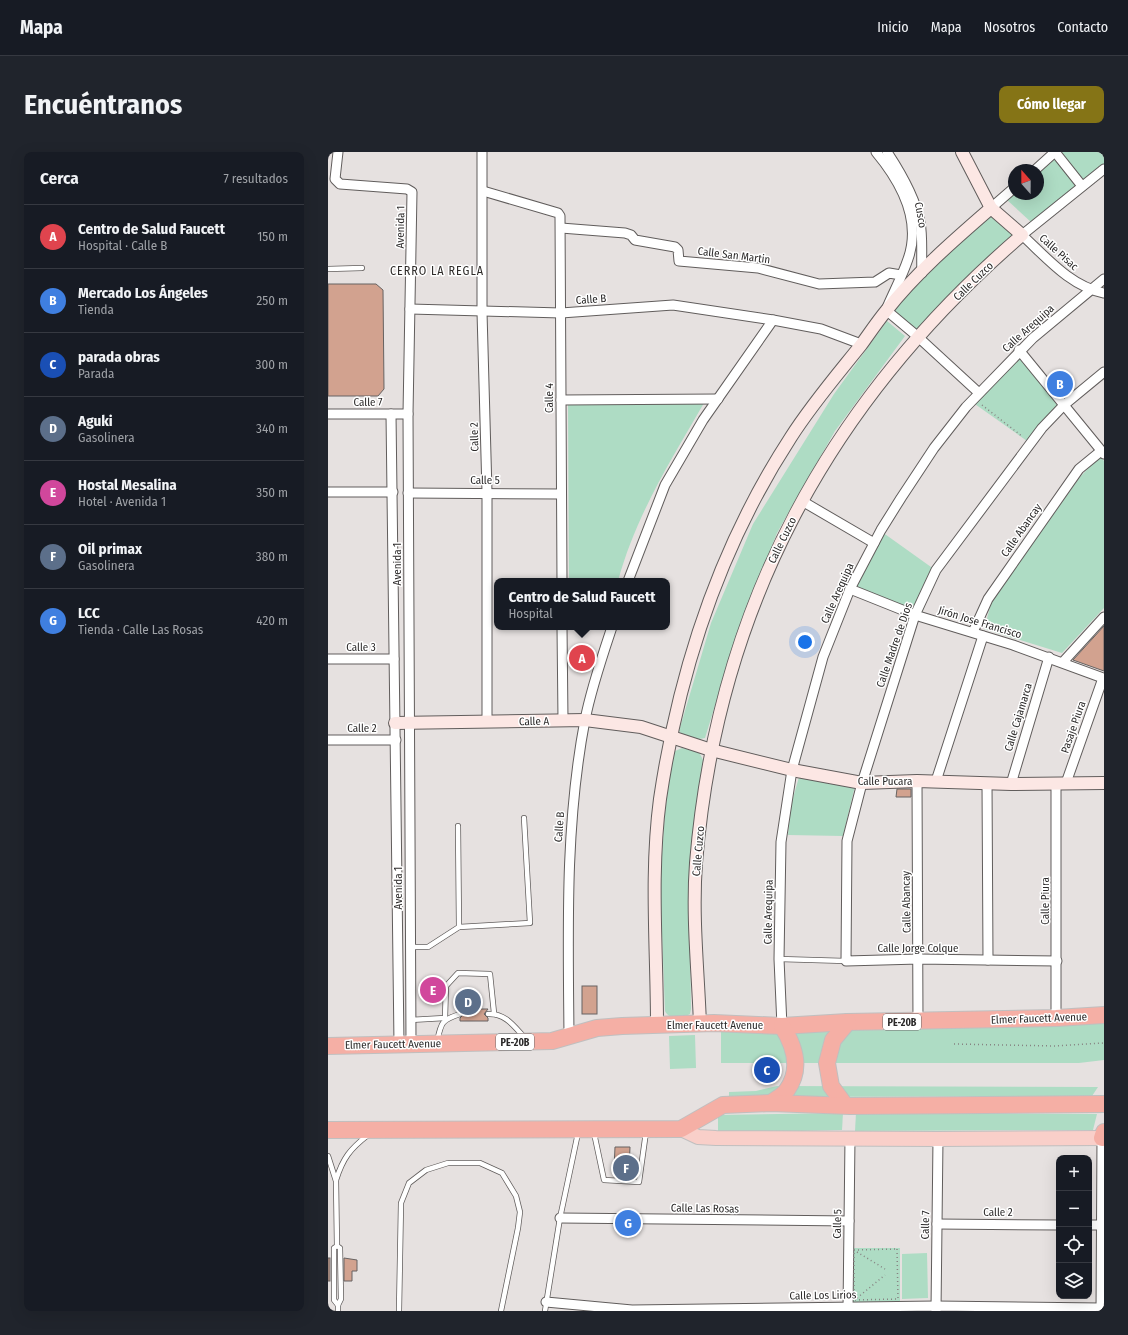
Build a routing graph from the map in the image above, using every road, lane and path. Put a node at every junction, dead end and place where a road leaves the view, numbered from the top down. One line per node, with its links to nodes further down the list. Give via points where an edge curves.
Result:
1 (338, 152): 22 (street, Avenida 1, via 336,179 340,184 407,189 412,192)
2 (482, 152): 10 (street, Calle 2)
3 (876, 152): 18 (street, Cusco, via 899,185 910,207 913,232 909,258)
4 (887, 152): 17 (street, via 914,201 920,223)
5 (962, 152): 12 (street)
6 (1053, 153): 7 (street); 9 (street)
7 (1041, 164)
8 (1104, 168): 9 (street, Calle Cuzco)
9 (1082, 186): 14 (street, Calle Cuzco)
10 (483, 191): 13 (street, Calle 4, via 558,213); 24 (street, Calle 2)
11 (1008, 193): 12 (street)
12 (991, 208): 14 (street); 17 (street, via 955,239)
13 (561, 228): 18 (street, Calle San Martin, via 625,233 635,240 675,247 678,250 679,262 758,268 819,284 875,282 889,273); 25 (street, Calle 4)
14 (1022, 235): 20 (street, Calle Pisac, via 1071,280); 27 (street, Calle Cuzco)
15 (362, 268): 16 (lane)
16 (328, 269)
17 (922, 273): 23 (street)
18 (901, 275): 23 (street, Cusco)
19 (1104, 279): 20 (street, Calle Arequipa)
20 (1091, 290): 21 (street, Calle Pisac); 29 (street, Calle Arequipa)
21 (1104, 293)
22 (410, 309): 24 (street, Calle B); 37 (street, Avenida 1)
23 (886, 310): 27 (street); 28 (street)
24 (482, 312): 25 (street, Calle B); 43 (street, Calle 2)
25 (561, 312): 26 (street, Calle B, via 674,305); 33 (street, Calle 4)
26 (773, 320): 28 (street, Calle B, via 821,329); 32 (street)
27 (917, 336): 31 (street); 45 (street, Calle Cuzco, via 864,402 828,455)
28 (861, 344): 66 (street, via 790,438 740,527 701,622)
29 (1019, 350): 31 (street, Calle Arequipa); 34 (street)
30 (1104, 372): 34 (street, Calle Madre de Dios)
31 (983, 396): 38 (path, via 981,405); 46 (street, Calle Arequipa, via 934,448)
32 (718, 399): 33 (street); 48 (street, via 665,485)
33 (561, 400): 44 (street, Calle 4)
34 (1064, 405): 39 (street); 50 (street, Calle Madre de Dios, via 1042,428 953,546 936,570)
35 (328, 414): 36 (street, Calle 7)
36 (392, 414): 37 (street, Calle 7); 41 (street, Avenida 1)
37 (408, 414): 42 (street, Avenida 1)
38 (1026, 439)
39 (1103, 452): 54 (street, Calle Abancay, via 1079,469 988,599)
40 (328, 492): 41 (street)
41 (393, 492): 58 (street, Avenida 1)
42 (408, 492): 43 (street, Calle 5); 64 (street, Avenida 1)
43 (488, 492): 44 (street, Calle 5); 63 (street, Calle 2)
44 (561, 494): 47 (street, Calle 4)
45 (802, 501): 46 (street); 69 (street, Calle Cuzco, via 776,553 747,622)
46 (874, 543): 49 (street, Calle Arequipa)
47 (562, 578)
48 (629, 578)
49 (850, 589): 50 (street, Jirón Jose Francisco); 70 (street, Calle Arequipa, via 823,658)
50 (915, 615): 54 (street, Jirón Jose Francisco); 73 (street, Calle Madre de Dios)
51 (1104, 617): 59 (street)
52 (562, 630): 61 (street)
53 (611, 630): 62 (street, Calle B)
54 (973, 632): 55 (street, Jirón Jose Francisco)
55 (983, 636): 56 (street, Jirón Jose Francisco); 72 (street)
56 (1049, 657): 59 (street, Jirón Jose Francisco); 77 (street, Calle Cajamarca)
57 (328, 659): 58 (street, Calle 3)
58 (394, 659): 65 (street, Avenida 1)
59 (1063, 662): 60 (street, Jirón Jose Francisco)
60 (1103, 678): 75 (street, Pasaje Piura)
61 (563, 720): 62 (street, Calle A); 63 (street, Calle A)
62 (585, 720): 66 (street, Calle A, via 641,727); 99 (street, Calle B, via 569,845)
63 (487, 721): 64 (street, Calle A)
64 (409, 722): 65 (street, Calle A); 81 (street, Avenida 1)
65 (395, 723): 68 (street, Avenida 1)
66 (672, 736): 69 (street, Calle Pucara); 97 (street, via 660,799 654,862)
67 (328, 740): 68 (street, Calle 2)
68 (396, 740): 101 (street, Avenida 1)
69 (711, 750): 70 (street, Calle Pucara); 96 (street, Calle Cuzco, via 702,807 694,914)
70 (792, 770): 73 (street, Calle Pucara); 82 (street, Calle Arequipa, via 781,842)
71 (917, 781): 72 (street, Calle Pucara); 73 (street, Calle Pucara); 83 (street, Calle Abancay)
72 (936, 782): 74 (street, Calle Pucara)
73 (862, 783): 85 (street, Calle Madre de Dios, via 847,841)
74 (987, 783): 77 (street, Calle Pucara); 84 (street)
75 (1061, 783): 76 (street, Calle Pucara); 77 (street, Calle Pucara); 86 (street, Calle Piura)
76 (1104, 783)
77 (1011, 784)
78 (524, 818): 80 (lane, via 530,923)
79 (458, 826): 80 (lane)
80 (459, 927): 81 (lane, via 428,947)
81 (410, 947): 93 (street, Avenida 1)
82 (779, 959): 85 (lane, Calle Jorge Colque); 98 (street, Calle Arequipa)
83 (919, 959): 84 (street, Calle Jorge Colque); 85 (street, Calle Jorge Colque); 95 (street, Calle Abancay)
84 (988, 960): 86 (street, Calle Jorge Colque)
85 (846, 961)
86 (1057, 961): 92 (street, Calle Piura)
87 (460, 1014): 91 (lane)
88 (488, 1014): 89 (lane)
89 (494, 1014): 91 (lane, via 490,974 458,973 446,986); 100 (lane, via 503,1016)
90 (1104, 1015): 92 (highway, Elmer Faucett Avenue / PE-20B)
91 (445, 1018): 93 (lane); 102 (lane, via 440,1026)
92 (1056, 1018): 95 (highway, Elmer Faucett Avenue / PE-20B)
93 (410, 1020): 101 (street, Avenida 1)
94 (848, 1022): 95 (highway, Elmer Faucett Avenue / PE-20B); 98 (highway, Elmer Faucett Avenue / PE-20B); 108 (highway, via 833,1040 827,1063 831,1086)
95 (918, 1022)
96 (700, 1024): 97 (highway, Elmer Faucett Avenue / PE-20B); 98 (highway, Elmer Faucett Avenue / PE-20B)
97 (657, 1025): 99 (highway, Elmer Faucett Avenue / PE-20B, via 597,1028)
98 (782, 1026): 106 (highway, via 794,1049 796,1070 787,1090)
99 (568, 1035): 100 (highway, Elmer Faucett Avenue / PE-20B, via 552,1041)
100 (528, 1042): 102 (highway, Elmer Faucett Avenue / PE-20B)
101 (405, 1043): 102 (highway, Elmer Faucett Avenue / PE-20B); 105 (highway, Elmer Faucett Avenue / PE-20B)
102 (437, 1043)
103 (1104, 1043): 104 (path, via 1054,1046)
104 (954, 1044)
105 (328, 1046)
106 (771, 1103): 108 (highway); 111 (highway, via 723,1105)
107 (1104, 1104): 108 (highway)
108 (845, 1105)
109 (586, 1129): 110 (highway); 110 (lane, via 604,1180 639,1182); 113 (highway); 119 (lane)
110 (647, 1129): 111 (highway)
111 (681, 1129): 115 (main road, via 698,1137)
112 (328, 1130): 113 (highway)
113 (374, 1130): 118 (lane, via 354,1145 348,1153)
114 (1103, 1136): 116 (main road); 124 (street)
115 (850, 1138): 116 (main road); 120 (street, Calle 5)
116 (938, 1139): 121 (street, Calle 7)
117 (328, 1156): 118 (lane)
118 (336, 1181): 135 (lane, via 337,1246 334,1248 334,1300 338,1305)
119 (560, 1218): 120 (street, Calle Las Rosas); 130 (lane)
120 (849, 1221): 131 (street, Calle 5)
121 (937, 1224): 122 (street, Calle 2); 132 (street, Calle 7)
122 (1056, 1225)
123 (1092, 1225): 124 (street)
124 (1103, 1225): 133 (street)
125 (854, 1250): 126 (path); 128 (path, via 897,1249); 131 (path)
126 (885, 1269)
127 (894, 1272): 128 (path)
128 (898, 1272): 131 (path, via 898,1299)
129 (885, 1276): 131 (path)
130 (546, 1306): 134 (street, Calle Los Lirios)
131 (850, 1306): 132 (street, Calle Los Lirios); 134 (street, Calle Los Lirios)
132 (936, 1308): 133 (street, Calle Los Lirios)
133 (1101, 1309)
134 (632, 1310)
135 (338, 1311)
136 (399, 1311): 137 (lane, via 401,1203 409,1183 426,1170 448,1163 480,1163 502,1174 516,1196 520,1212 518,1228)
137 (501, 1311)

